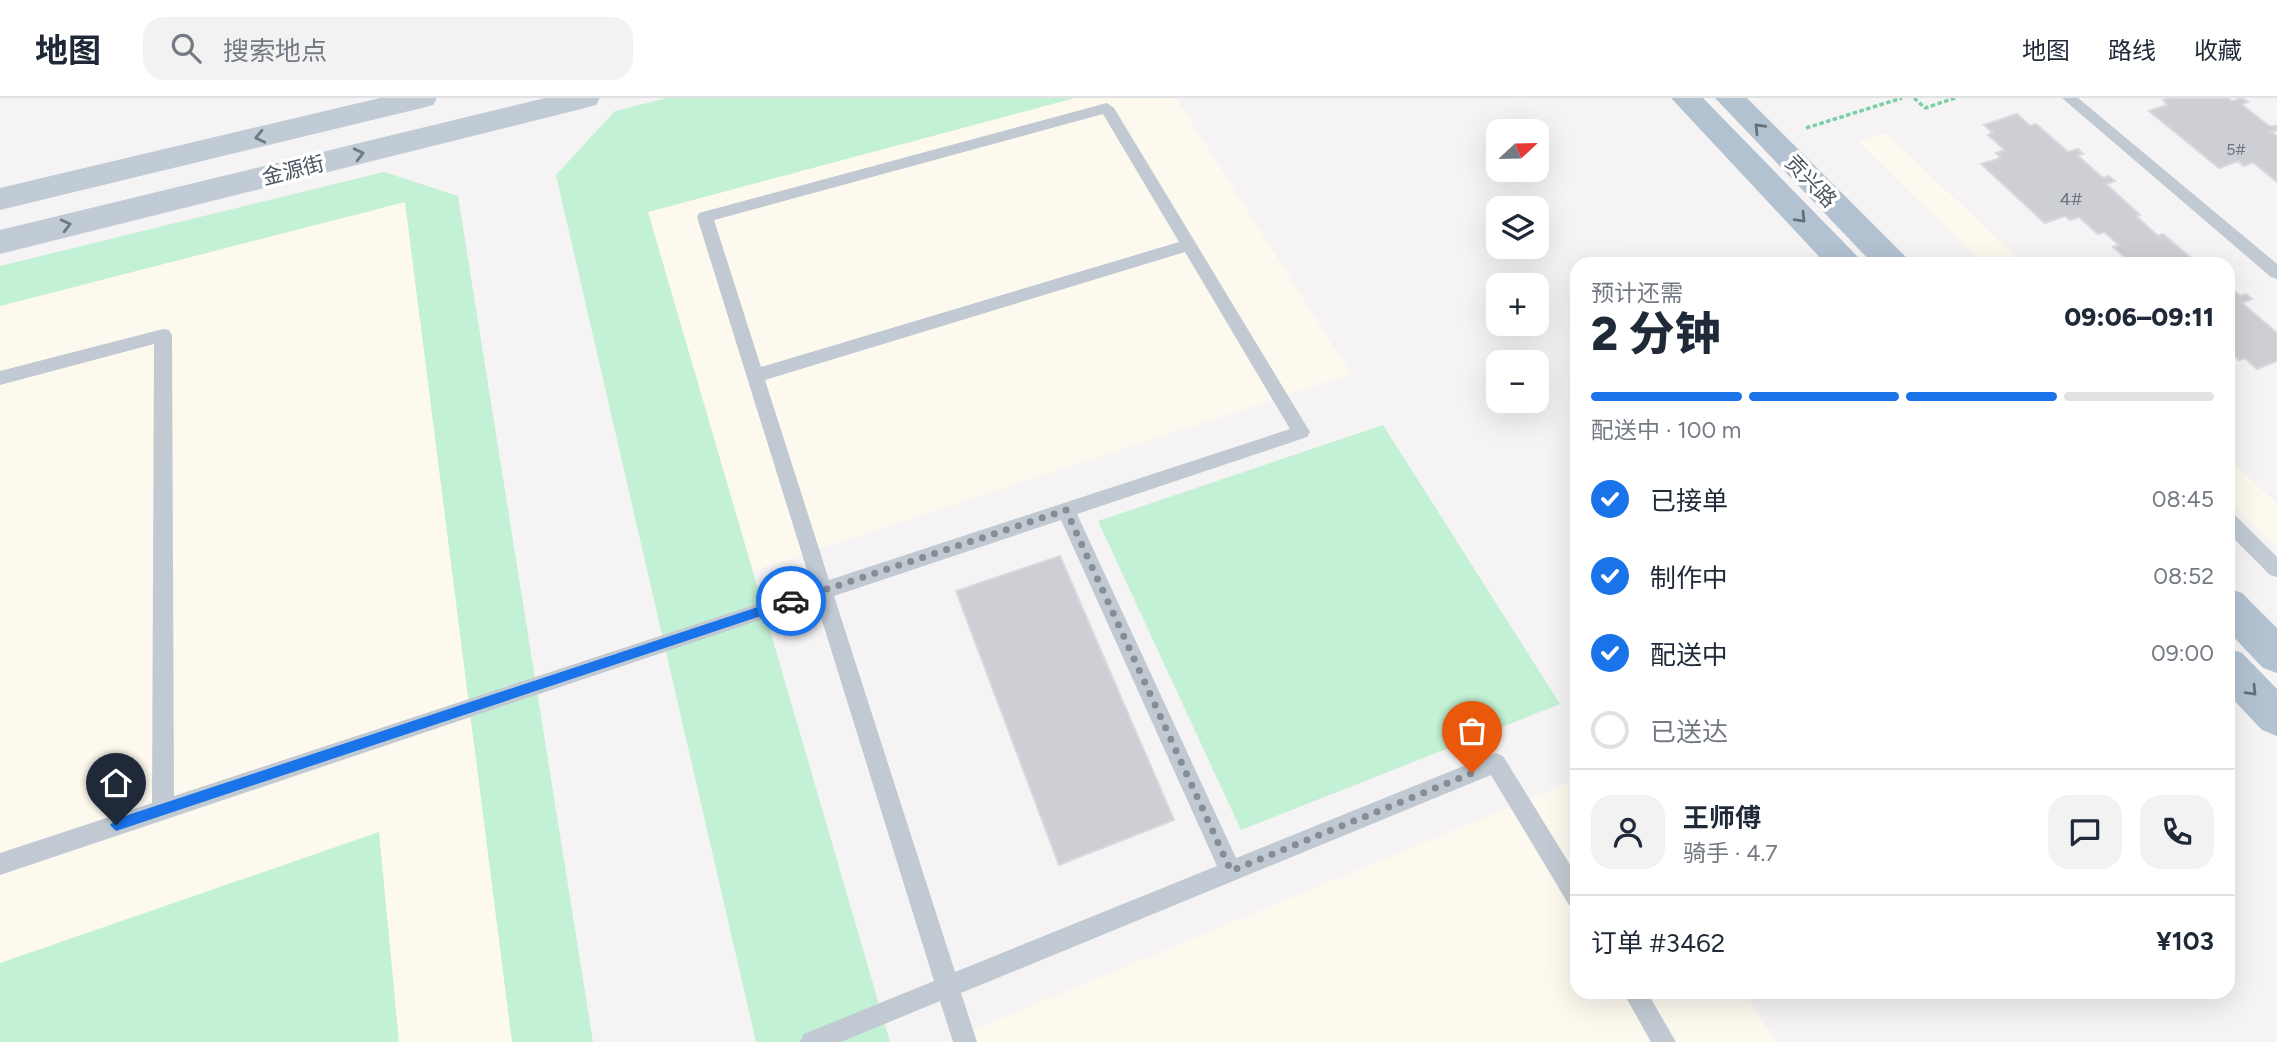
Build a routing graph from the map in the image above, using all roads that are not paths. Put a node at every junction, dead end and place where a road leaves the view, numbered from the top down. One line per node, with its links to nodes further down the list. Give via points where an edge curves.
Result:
1 (422, 98): 6 (main road, 金源街, one-way to 6)
2 (585, 98): 7 (main road, 金源街, one-way to 2)
3 (1686, 98): 9 (main road, 贡兴路, one-way to 9)
4 (1730, 98): 10 (main road, 贡兴路, one-way to 4)
5 (2069, 98): 11 (lane)
6 (0, 199)
7 (0, 242)
8 (1189, 245): 12 (lane); 12 (lane, via 1107,108 705,217); 14 (lane, via 1301,432)
9 (1837, 257)
10 (1886, 257)
11 (2277, 273)
12 (755, 376): 17 (lane)
13 (0, 379): 22 (lane, via 163,335)
14 (1066, 510): 17 (lane); 24 (lane)
15 (2235, 528): 16 (lane)
16 (2277, 569)
17 (822, 590): 22 (lane); 26 (lane)
18 (2235, 612): 19 (main road)
19 (2277, 655)
20 (2235, 673): 21 (main road, one-way to 21)
21 (2277, 717)
22 (163, 810): 23 (lane)
23 (0, 864)
24 (1231, 871): 25 (lane, via 1496,763); 26 (lane)
25 (1570, 885)
26 (948, 987): 28 (lane); 29 (lane)
27 (1638, 999): 30 (lane)
28 (812, 1042)
29 (965, 1042)
30 (1664, 1042)

